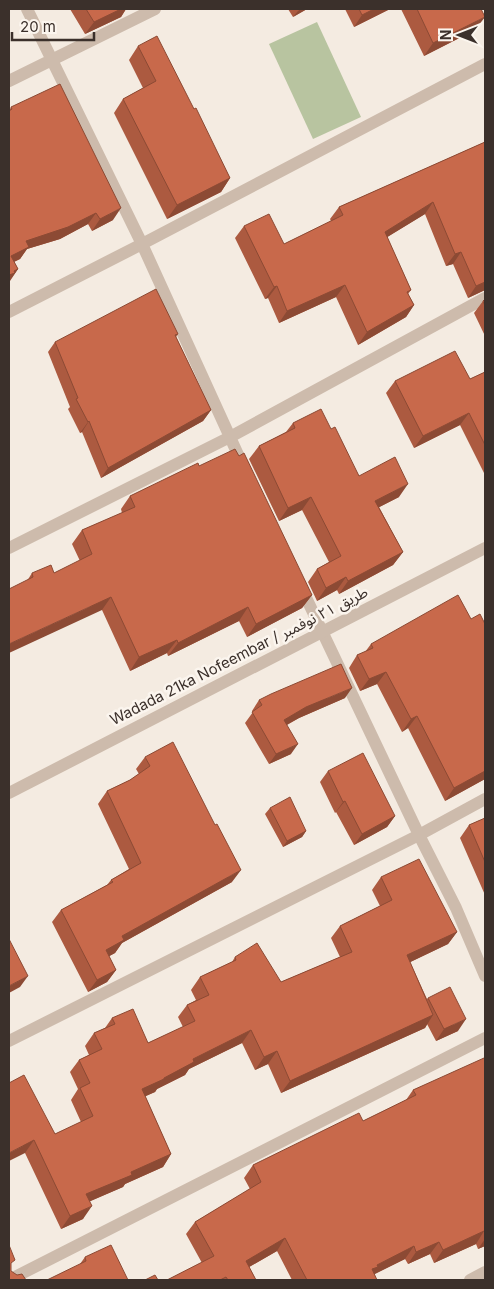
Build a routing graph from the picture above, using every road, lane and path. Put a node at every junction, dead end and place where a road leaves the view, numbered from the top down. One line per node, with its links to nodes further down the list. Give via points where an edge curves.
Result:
1 (27, 9): 3 (street)
2 (155, 9): 3 (street)
3 (53, 59): 5 (street); 6 (street)
4 (485, 64): 6 (street)
5 (9, 81)
6 (142, 244): 8 (street); 9 (street)
7 (485, 298): 9 (street)
8 (9, 312)
9 (230, 436): 10 (street); 11 (street)
10 (251, 481)
11 (9, 548)
12 (485, 548): 14 (street, Wadada 21ka Nofeembar / طريق ٢١ نوفمبر)
13 (297, 578): 14 (street)
14 (322, 632): 15 (street, Wadada 21ka Nofeembar / طريق ٢١ نوفمبر); 17 (street)
15 (9, 793)
16 (485, 799): 17 (street)
17 (419, 835): 18 (street, via 456,908); 20 (street)
18 (485, 976)
19 (485, 1038): 22 (street)
20 (9, 1041)
21 (485, 1272): 23 (street)
22 (10, 1280)
23 (470, 1280)

